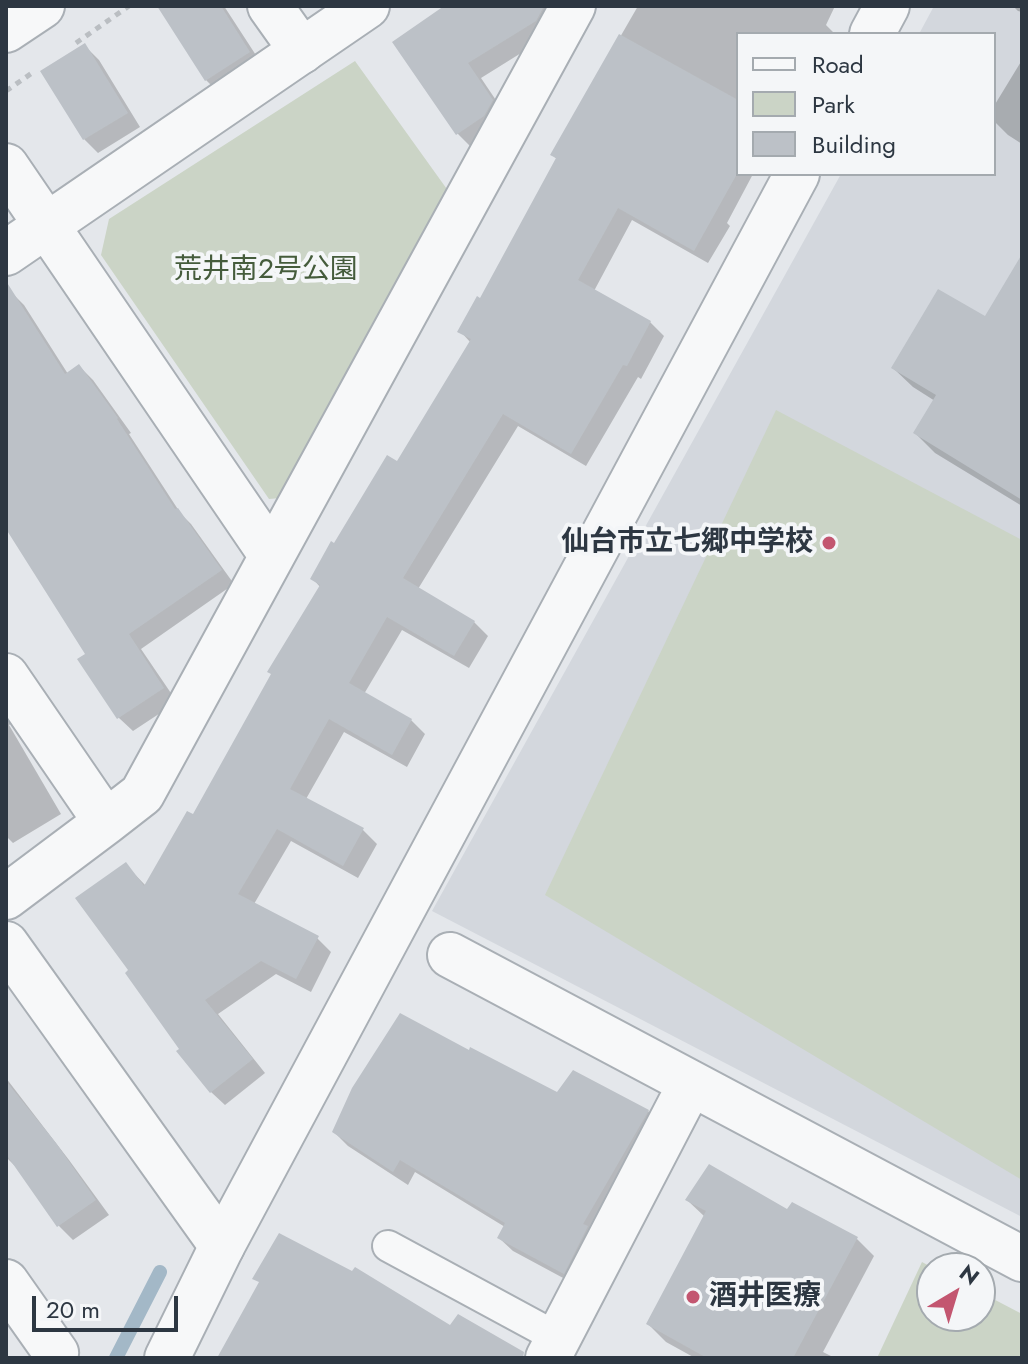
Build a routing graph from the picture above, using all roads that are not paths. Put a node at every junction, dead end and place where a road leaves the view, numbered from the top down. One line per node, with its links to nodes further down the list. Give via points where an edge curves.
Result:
1 (42, 6): 6 (street)
2 (270, 6): 8 (street)
3 (367, 6): 8 (street)
4 (573, 6): 13 (street)
5 (887, 6): 7 (street)
6 (6, 30)
7 (873, 32)
8 (302, 51): 11 (street)
9 (6, 166): 11 (street)
10 (796, 176): 20 (street)
11 (46, 224): 12 (street); 13 (street)
12 (6, 253)
13 (272, 556): 15 (street, via 142,794)
14 (6, 676): 15 (street)
15 (106, 822): 16 (street)
16 (6, 897)
17 (6, 944): 20 (street)
18 (450, 955): 19 (street)
19 (691, 1083): 22 (street); 24 (street)
20 (222, 1246): 26 (street)
21 (388, 1246): 24 (lane)
22 (1022, 1259)
23 (6, 1282): 25 (street, via 56,1353)
24 (553, 1348)
25 (54, 1358)
26 (167, 1358)

